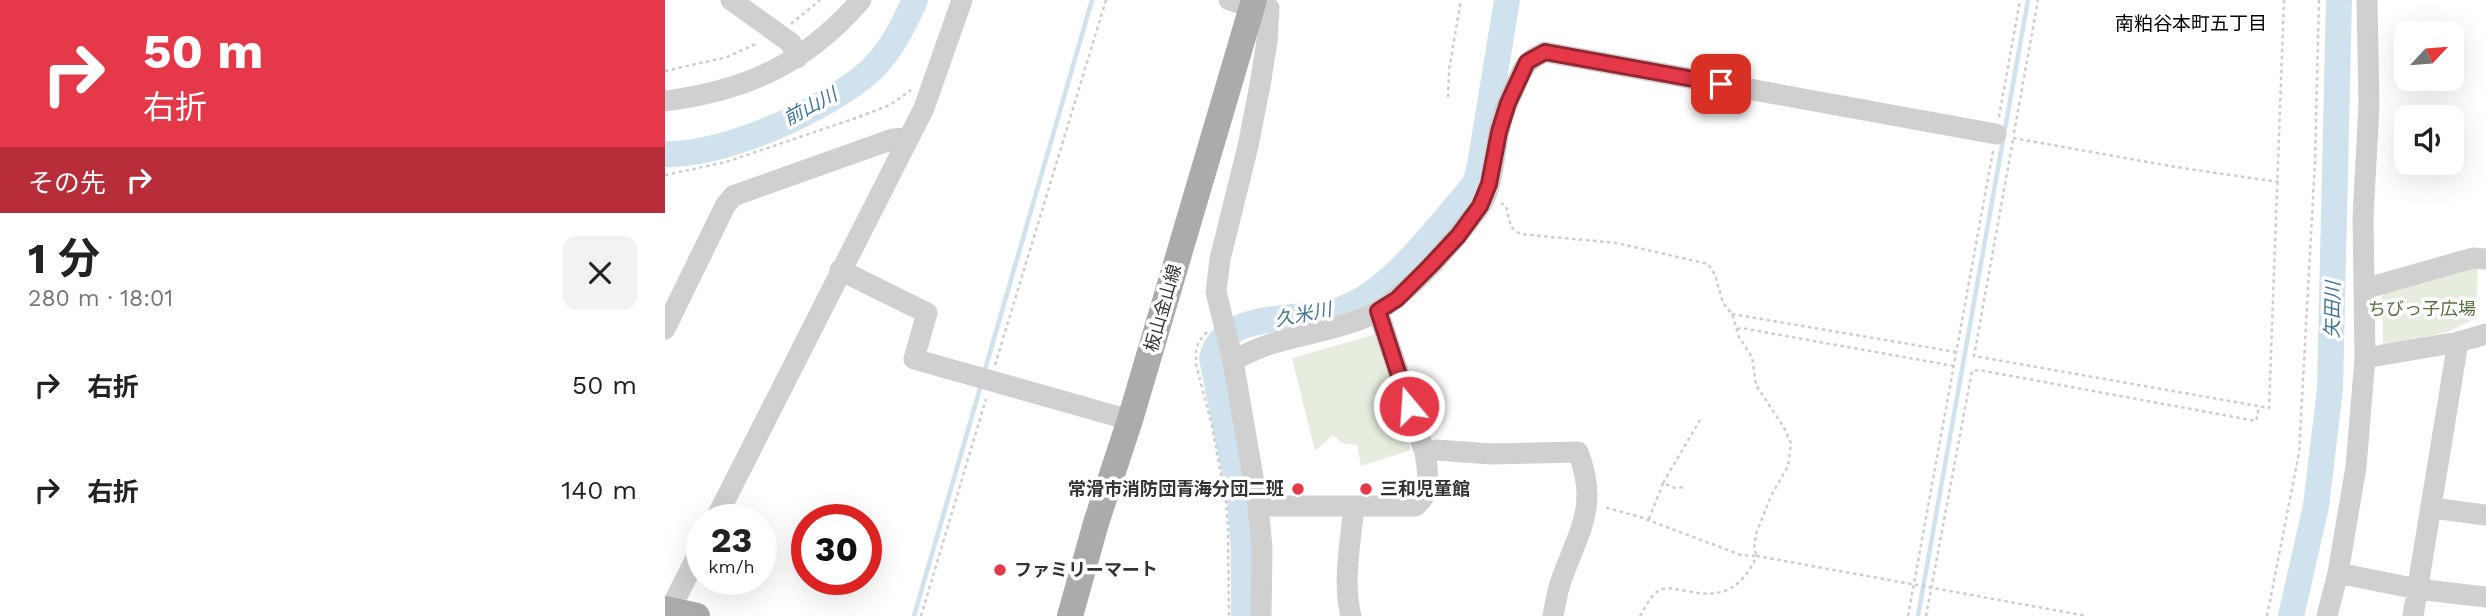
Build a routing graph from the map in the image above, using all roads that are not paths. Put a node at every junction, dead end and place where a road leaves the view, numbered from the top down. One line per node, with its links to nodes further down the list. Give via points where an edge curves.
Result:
1 (731, 0): 6 (street, via 791,43)
2 (862, 0): 6 (street)
3 (962, 0): 9 (street)
4 (2367, 0): 12 (street)
5 (1249, 2): 19 (street, via 1269,8 1248,146 1216,292); 20 (main road, 板山金山線)
6 (797, 58): 7 (street, via 735,88)
7 (665, 101)
8 (2005, 136): 14 (street, via 1545,52 1527,62 1508,103 1485,199 1458,236 1397,299)
9 (909, 138): 11 (street); 13 (street, via 893,139 733,196)
10 (2486, 259): 12 (street, via 2473,258)
11 (840, 270): 20 (street, via 927,313 914,359); 22 (street)
12 (2364, 289): 18 (street)
13 (673, 295): 15 (street)
14 (1378, 311): 19 (street, via 1275,341); 21 (street)
15 (665, 329)
16 (2486, 334): 17 (street)
17 (2458, 342): 18 (street); 25 (street)
18 (2364, 358): 27 (street, via 2355,467)
19 (1233, 361): 23 (street)
20 (1130, 420): 33 (main road, 板山金山線)
21 (1425, 453): 24 (street, via 1428,471 1420,503); 36 (street, via 1578,452 1585,469 1585,522 1553,588)
22 (723, 504)
23 (1258, 506): 24 (street); 34 (street)
24 (1354, 506): 35 (street, via 1348,582)
25 (2432, 508): 26 (street); 29 (street)
26 (2486, 515)
27 (2338, 573): 29 (street); 37 (street)
28 (686, 576): 31 (street)
29 (2417, 589): 30 (street); 38 (street)
30 (2486, 597)
31 (667, 612): 32 (main road)
32 (697, 616)
33 (1070, 616)
34 (1261, 616)
35 (1351, 616)
36 (1553, 616)
37 (2327, 616)
38 (2413, 616)

